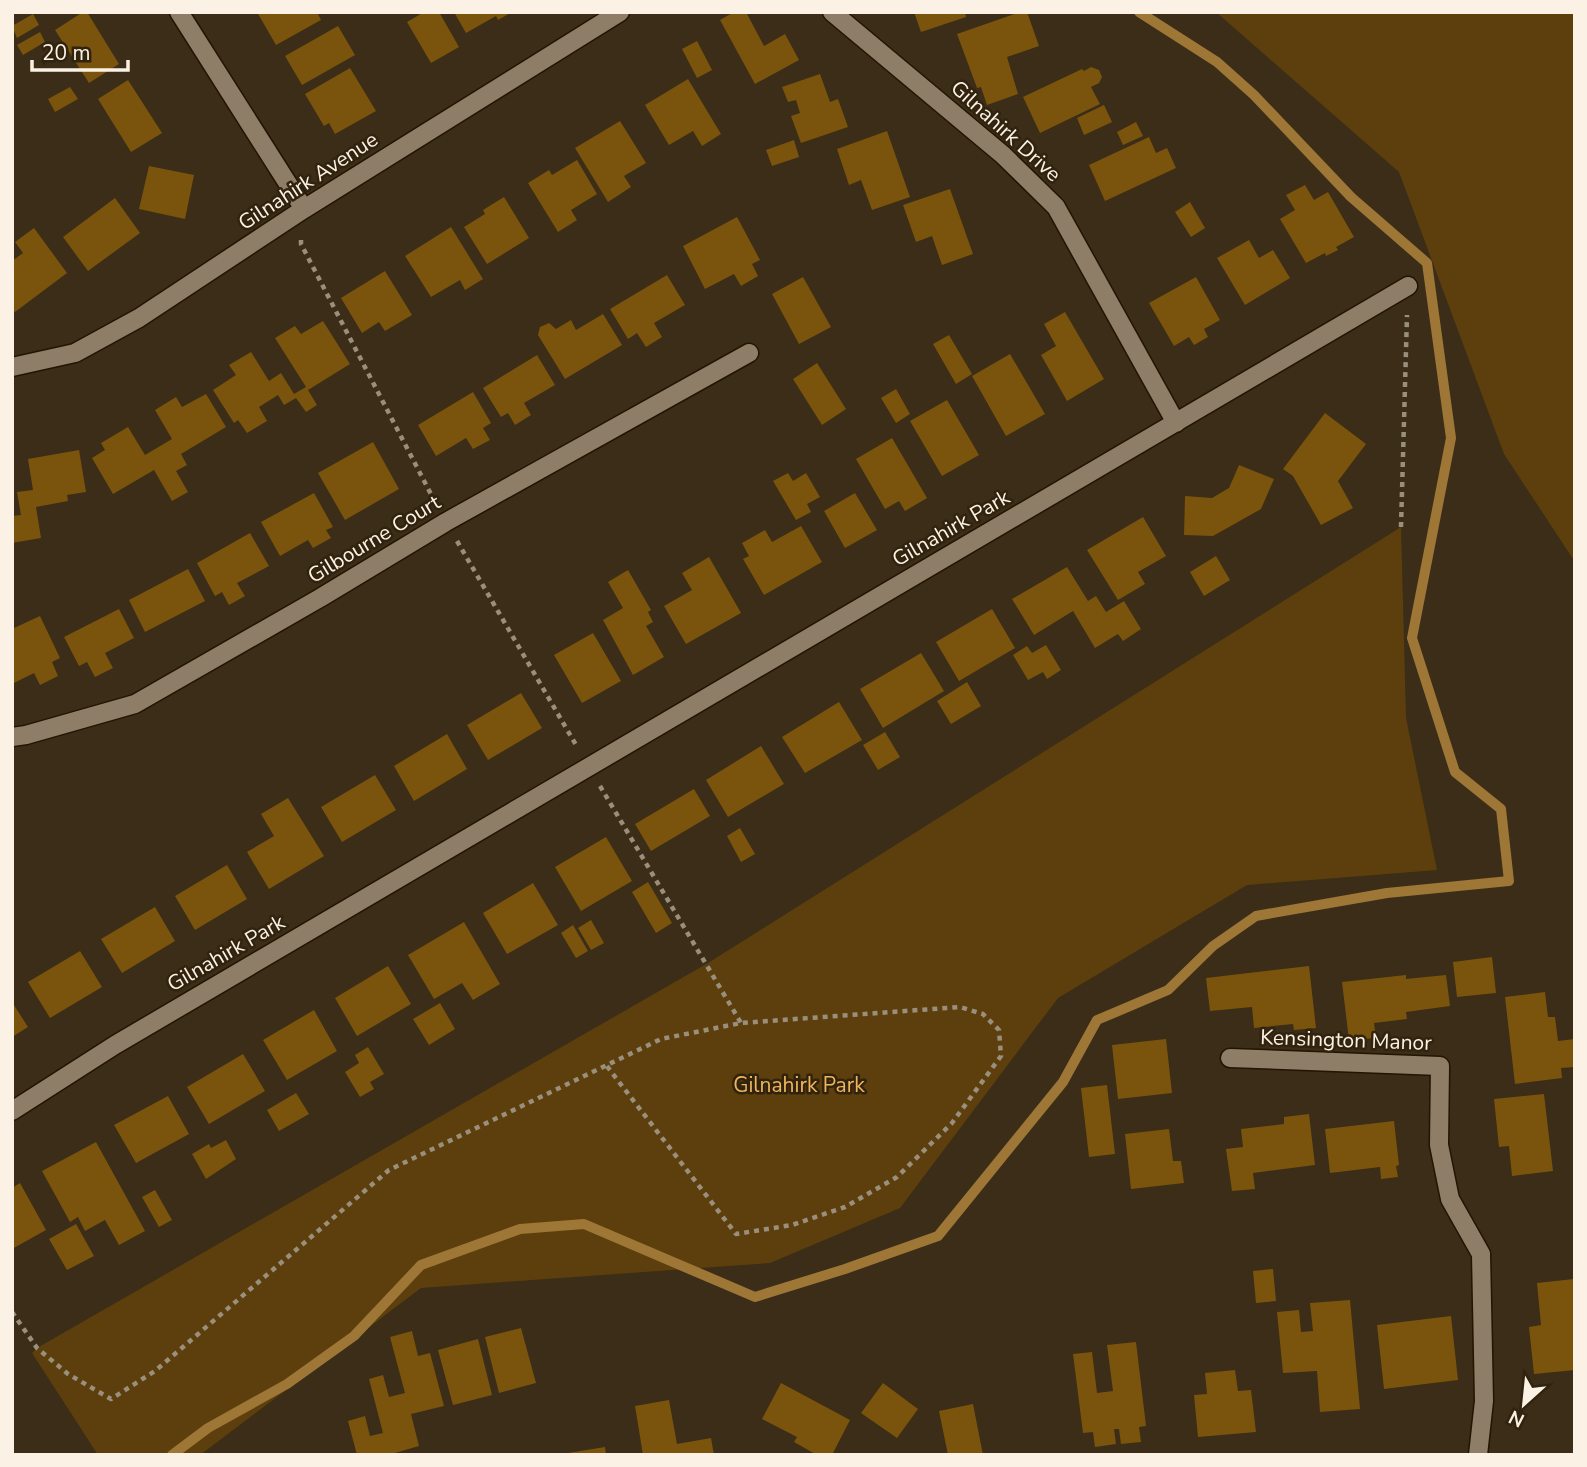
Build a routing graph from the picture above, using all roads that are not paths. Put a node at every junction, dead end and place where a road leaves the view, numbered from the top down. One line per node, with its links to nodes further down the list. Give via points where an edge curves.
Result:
1 (179, 12): 4 (street)
2 (620, 12): 4 (street, Gilnahirk Avenue)
3 (832, 12): 8 (street, Gilnahirk Drive, via 1003,155 1056,207)
4 (304, 209): 7 (street, Gilnahirk Avenue, via 139,318 75,353)
5 (1408, 286): 8 (street, Gilnahirk Park)
6 (749, 353): 9 (street, Gilbourne Court, via 446,522 135,704)
7 (12, 367)
8 (1176, 423): 11 (street, Gilnahirk Park, via 116,1045)
9 (12, 737)
10 (1230, 1058): 12 (street, Kensington Manor, via 1440,1066 1438,1145 1450,1199 1480,1254 1483,1401)
11 (12, 1111)
12 (1478, 1455)

